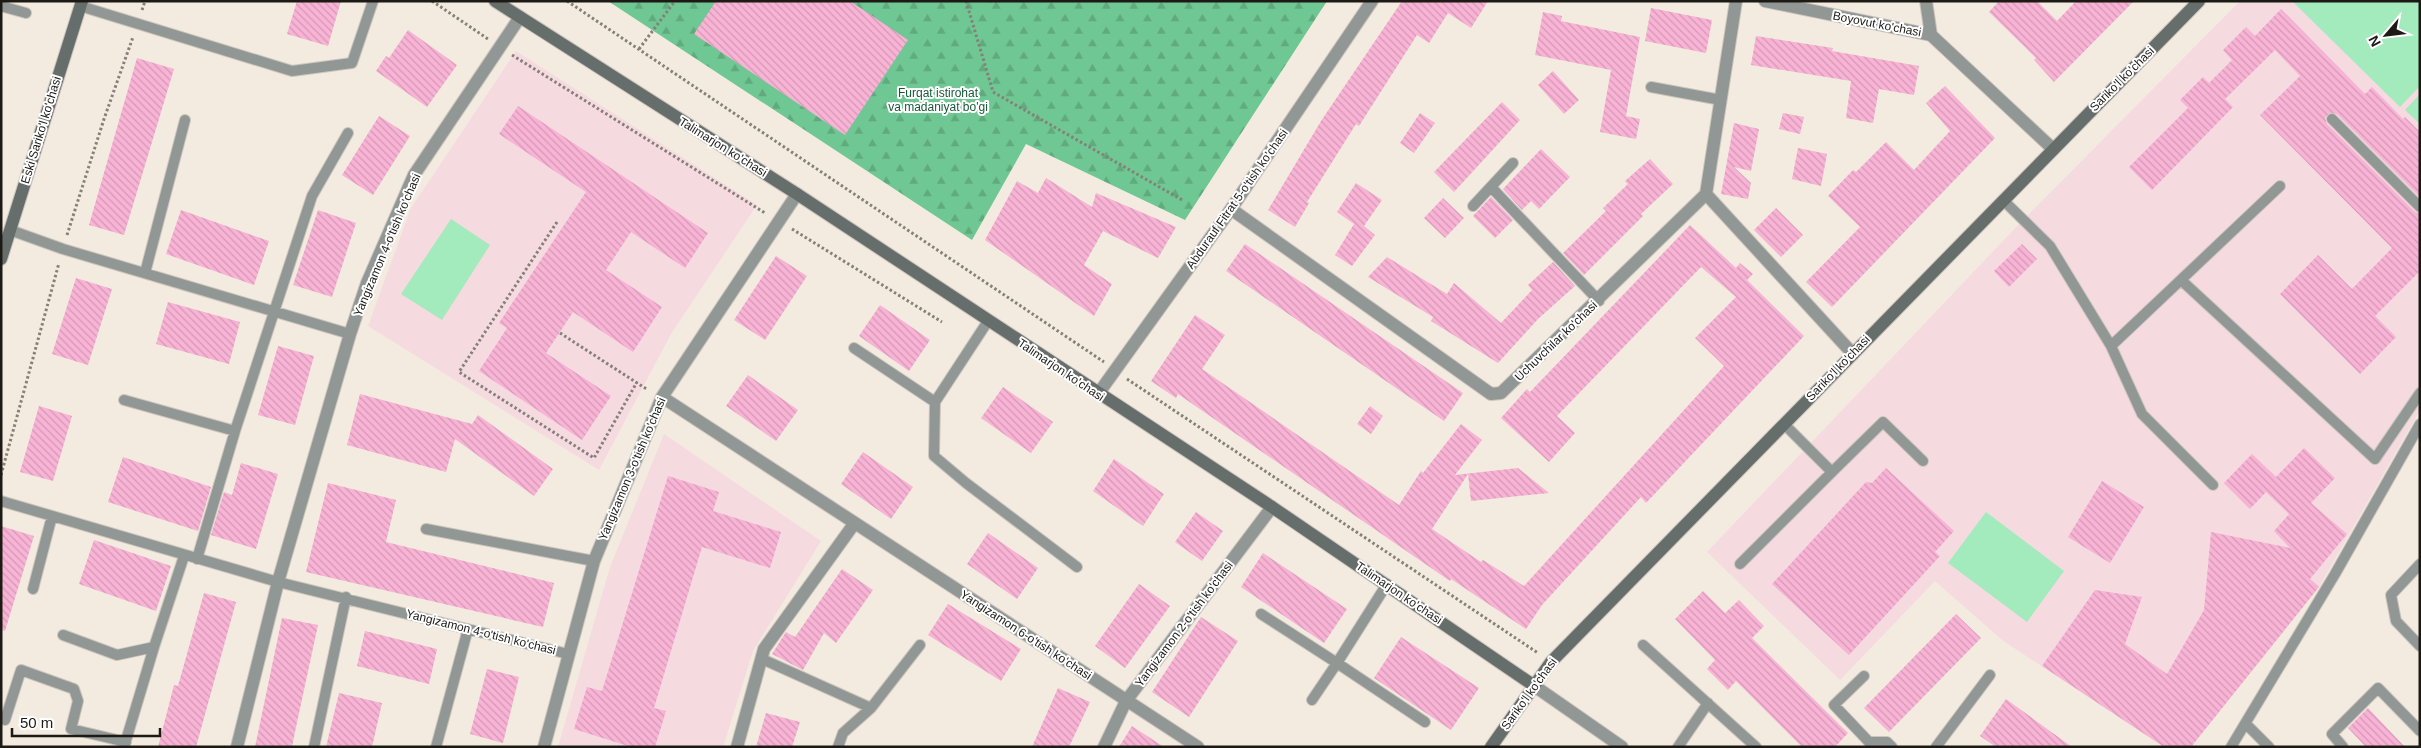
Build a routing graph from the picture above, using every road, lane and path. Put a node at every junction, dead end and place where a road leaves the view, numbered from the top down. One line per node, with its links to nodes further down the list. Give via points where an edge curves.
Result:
1 (373, 1): 14 (lane, via 352,63 292,72)
2 (432, 1): 19 (path)
3 (495, 1): 17 (street, Talimarjon ko'chasi)
4 (567, 1): 20 (path)
5 (675, 1): 20 (path)
6 (966, 1): 33 (path, via 992,92)
7 (989, 1): 8 (path)
8 (1000, 1)
9 (1372, 1): 36 (street, Abdurauf Fitrat 5-o'tish ko'chasi)
10 (1736, 1): 22 (street)
11 (1765, 1): 18 (street, Boyovut ko'chasi)
12 (1926, 1): 18 (street, Boyovut ko'chasi)
13 (2199, 1): 26 (street, Sariko'l ko'chasi)
14 (81, 4): 39 (street, Eski Sariko'l ko'chasi)
15 (1, 6): 16 (lane)
16 (26, 13)
17 (520, 17): 19 (street, Yangizamon 4-o'tish ko'chasi); 30 (street, Talimarjon ko'chasi)
18 (1931, 35): 26 (street, Boyovut ko'chasi)
19 (500, 48): 37 (path); 48 (street, Yangizamon 4-o'tish ko'chasi, via 414,175 367,283)
20 (639, 49): 52 (path)
21 (1651, 87): 22 (lane)
22 (1720, 100): 31 (street)
23 (185, 120): 41 (lane)
24 (2332, 120): 35 (lane)
25 (348, 133): 44 (lane, via 312,196)
26 (2053, 149): 32 (street, Sariko'l ko'chasi)
27 (1513, 163): 28 (lane)
28 (1491, 186): 34 (lane); 43 (lane)
29 (2280, 186): 42 (lane)
30 (797, 194): 37 (street, Yangizamon 3-o'tish ko'chasi); 45 (street, Talimarjon ko'chasi)
31 (1706, 194): 43 (street, Uchuvchilar ko'chasi); 51 (street)
32 (2003, 200): 49 (lane, via 2050,246); 51 (street, Sariko'l ko'chasi)
33 (1184, 202)
34 (1473, 206)
35 (2420, 207)
36 (1231, 209): 43 (street, Uchuvchilar ko'chasi, via 1491,394 1502,393); 52 (street, Abdurauf Fitrat 5-o'tish ko'chasi)
37 (779, 221): 46 (path); 56 (street, Yangizamon 3-o'tish ko'chasi)
38 (557, 222): 53 (path, via 460,372 594,458)
39 (10, 230): 40 (street, Eski Sariko'l ko'chasi); 41 (lane)
40 (1, 260)
41 (144, 273): 44 (lane)
42 (2181, 280): 49 (lane); 55 (lane, via 2375,459)
43 (1598, 301)
44 (275, 312): 48 (lane); 61 (lane)
45 (988, 321): 54 (street, Talimarjon ko'chasi); 58 (lane)
46 (942, 322)
47 (560, 333): 53 (path)
48 (350, 334): 76 (street, Yangizamon 4-o'tish ko'chasi)
49 (2111, 346): 64 (lane, via 2142,414)
50 (854, 348): 58 (lane)
51 (1853, 354): 59 (street, Sariko'l ko'chasi)
52 (1115, 370): 54 (street, Abdurauf Fitrat 5-o'tish ko'chasi); 89 (path)
53 (637, 382): 56 (path)
54 (1098, 394): 66 (street, Talimarjon ko'chasi)
55 (2420, 394)
56 (662, 397): 68 (street, Yangizamon 6-o'tish ko'chasi); 72 (street, Yangizamon 3-o'tish ko'chasi)
57 (124, 400): 61 (lane)
58 (935, 402): 75 (lane, via 934,456)
59 (1784, 424): 63 (lane); 89 (street, Sariko'l ko'chasi)
60 (2420, 424): 100 (lane)
61 (235, 431): 71 (lane)
62 (1923, 461): 63 (lane, via 1884,422)
63 (1832, 472): 73 (lane)
64 (2213, 485)
65 (1, 502): 67 (lane, Yangizamon 4-o'tish ko'chasi)
66 (1272, 507): 77 (street, Talimarjon ko'chasi); 95 (street, Yangizamon 2-o'tish ko'chasi)
67 (52, 516): 70 (lane, Yangizamon 4-o'tish ko'chasi); 78 (lane)
68 (854, 524): 88 (street, via 764,649); 95 (street, Yangizamon 6-o'tish ko'chasi)
69 (426, 530): 72 (lane)
70 (184, 556): 71 (lane, Yangizamon 4-o'tish ko'chasi); 86 (lane)
71 (197, 559): 76 (lane, Yangizamon 4-o'tish ko'chasi)
72 (594, 560): 87 (street, Yangizamon 3-o'tish ko'chasi)
73 (1740, 564)
74 (2420, 564): 85 (lane, via 2391,595 2396,621)
75 (1077, 567)
76 (278, 582): 79 (lane, Yangizamon 4-o'tish ko'chasi); 104 (street, Yangizamon 4-o'tish ko'chasi)
77 (1387, 584): 90 (lane); 93 (street, Talimarjon ko'chasi)
78 (33, 589)
79 (346, 598): 81 (lane, Yangizamon 4-o'tish ko'chasi); 105 (lane)
80 (1262, 614): 90 (lane)
81 (468, 629): 87 (lane, Yangizamon 4-o'tish ko'chasi); 106 (lane)
82 (63, 635): 86 (lane, via 117,655)
83 (920, 645): 97 (lane)
84 (1643, 645): 96 (lane)
85 (2420, 646)
86 (154, 648): 102 (lane)
87 (568, 654): 107 (street, Yangizamon 3-o'tish ko'chasi)
88 (762, 659): 97 (lane); 108 (street)
89 (1551, 662): 93 (street, Sariko'l ko'chasi)
90 (1337, 663): 94 (lane); 99 (lane)
91 (1864, 676): 116 (lane, via 1834,705 1869,742 1887,742)
92 (1990, 676): 103 (lane)
93 (1533, 685): 112 (street, Sariko'l ko'chasi); 113 (street, Talimarjon ko'chasi)
94 (1312, 700)
95 (1126, 701): 110 (street, Yangizamon 2-o'tish ko'chasi); 111 (street, Yangizamon 6-o'tish ko'chasi)
96 (1708, 703): 114 (lane); 115 (lane)
97 (871, 708): 109 (lane, via 843,733)
98 (5, 720): 102 (lane, via 21,670 74,688 78,701 71,729)
99 (1425, 722)
100 (2246, 724): 117 (lane); 118 (lane)
101 (2420, 731): 119 (lane, via 2378,688 2332,734)
102 (125, 744)
103 (1941, 745)
104 (236, 747)
105 (314, 747)
106 (436, 747)
107 (544, 747)
108 (737, 747)
109 (838, 747)
110 (1104, 747)
111 (1198, 747)
112 (1491, 747)
113 (1622, 747)
114 (1678, 747)
115 (1756, 747)
116 (1892, 747)
117 (2231, 747)
118 (2269, 747)
119 (2343, 747)

